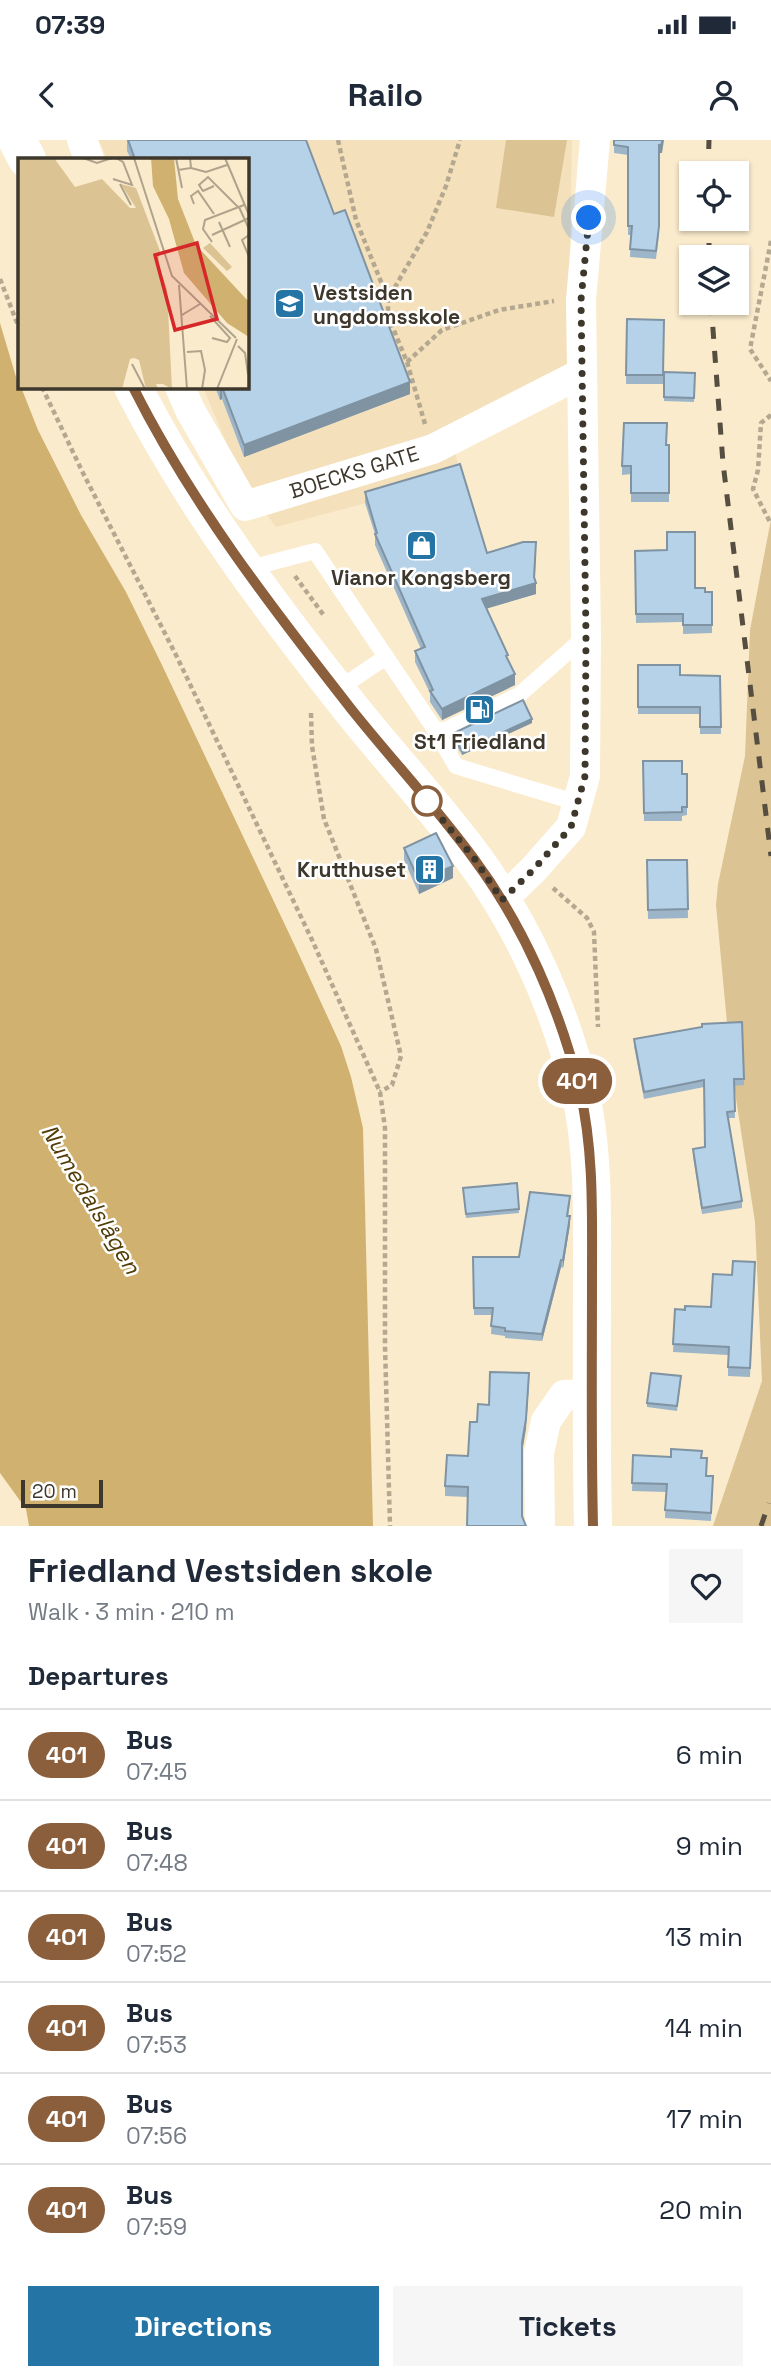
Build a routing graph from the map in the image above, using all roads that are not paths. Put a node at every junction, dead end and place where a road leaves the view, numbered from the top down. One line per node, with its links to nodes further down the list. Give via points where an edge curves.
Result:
1 (18, 140): 4 (main road)
2 (82, 140): 5 (street)
3 (595, 140): 6 (street, via 581,300)
4 (27, 158)
5 (89, 158)
6 (582, 373): 8 (street, BOECKS GATE, via 433,449 245,506); 10 (street)
7 (134, 388): 9 (main road, via 166,447)
8 (180, 388)
9 (246, 569): 11 (lane, via 315,551); 12 (main road)
10 (586, 636): 13 (lane, via 519,695 443,731); 14 (street, via 585,776)
11 (386, 657): 12 (lane); 13 (lane)
12 (324, 697): 15 (main road, via 474,858)
13 (434, 728): 14 (lane, via 456,766)
14 (578, 803): 15 (street, via 571,827)
15 (502, 900): 16 (main road, via 546,988 580,1093 591,1181)
16 (593, 1394): 17 (street, via 564,1395 546,1421 539,1453); 18 (main road)
17 (540, 1526)
18 (593, 1526)

